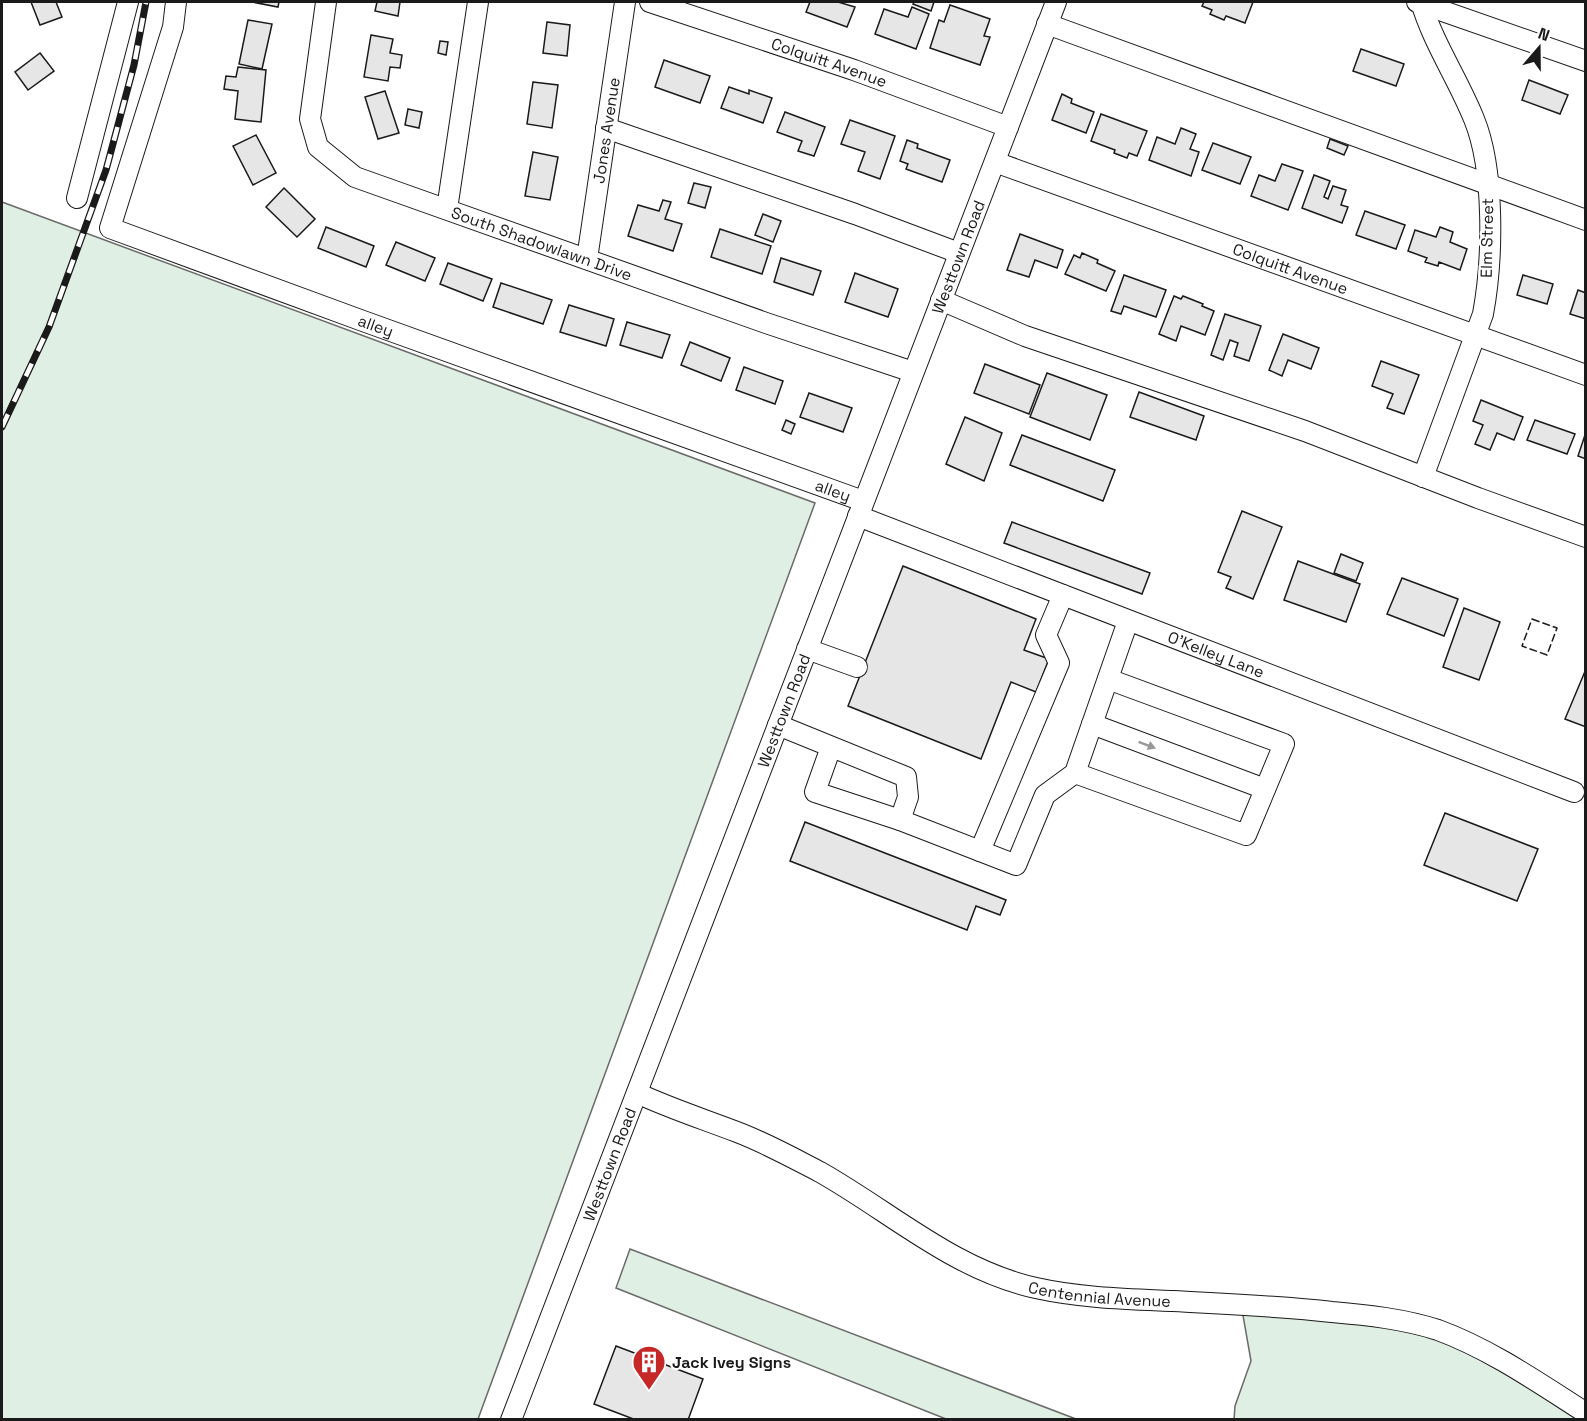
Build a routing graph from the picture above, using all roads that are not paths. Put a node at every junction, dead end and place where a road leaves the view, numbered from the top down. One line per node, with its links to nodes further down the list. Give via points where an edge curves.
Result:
1 (128, 2): 15 (street)
2 (177, 2): 25 (street, alley, via 173,27 110,228)
3 (326, 2): 16 (street, South Shadowlawn Drive, via 310,119 318,147 355,177)
4 (478, 2): 16 (street)
5 (625, 2): 12 (street, Jones Avenue)
6 (650, 2): 11 (street, Colquitt Avenue, via 854,70)
7 (1053, 2): 9 (street, Westtown Road)
8 (1420, 2): 10 (street); 14 (street, Elm Street, via 1474,119 1487,166)
9 (1047, 24): 11 (street, Westtown Road); 14 (street)
10 (1586, 61)
11 (1008, 127): 13 (street, Westtown Road)
12 (606, 129): 18 (street); 19 (street, Jones Avenue)
13 (995, 162): 18 (street, Westtown Road); 21 (street, Colquitt Avenue)
14 (1487, 185): 17 (street); 21 (street, Elm Street, via 1490,219 1486,294)
15 (77, 198)
16 (447, 209): 19 (street, South Shadowlawn Drive)
17 (1586, 219)
18 (960, 253): 20 (street, Westtown Road)
19 (586, 259): 22 (street, South Shadowlawn Drive)
20 (941, 300): 22 (street, Westtown Road); 24 (street, via 1025,336 1305,431)
21 (1475, 334): 23 (street, Colquitt Avenue); 24 (street, Elm Street)
22 (913, 372): 25 (street, Westtown Road)
23 (1586, 375)
24 (1424, 477): 26 (street)
25 (861, 509): 27 (street, O'Kelley Lane); 29 (street, Westtown Road)
26 (1586, 537)
27 (1063, 595): 28 (street, O'Kelley Lane); 39 (street, via 1046,635 1059,663)
28 (1128, 621): 31 (street); 37 (street, O'Kelley Lane)
29 (807, 649): 30 (street); 33 (street, Westtown Road)
30 (857, 666)
31 (1108, 679): 32 (street); 36 (street, via 1284,744)
32 (1092, 724): 35 (street); 36 (street, one-way to 36)
33 (777, 726): 34 (street); 40 (street, Westtown Road)
34 (831, 747): 38 (street, via 906,777 908,797); 38 (street, via 815,792)
35 (1076, 773): 36 (street, via 1246,835); 39 (street, via 1045,795 1016,864)
36 (1265, 789)
37 (1574, 792)
38 (900, 820): 39 (street)
39 (980, 850)
40 (637, 1093): 41 (street, Centennial Avenue, via 771,1147 823,1174 937,1247 990,1274 1035,1288 1100,1298 1280,1306 1403,1321 1468,1343); 42 (street, Westtown Road)
41 (1586, 1413)
42 (511, 1419)

